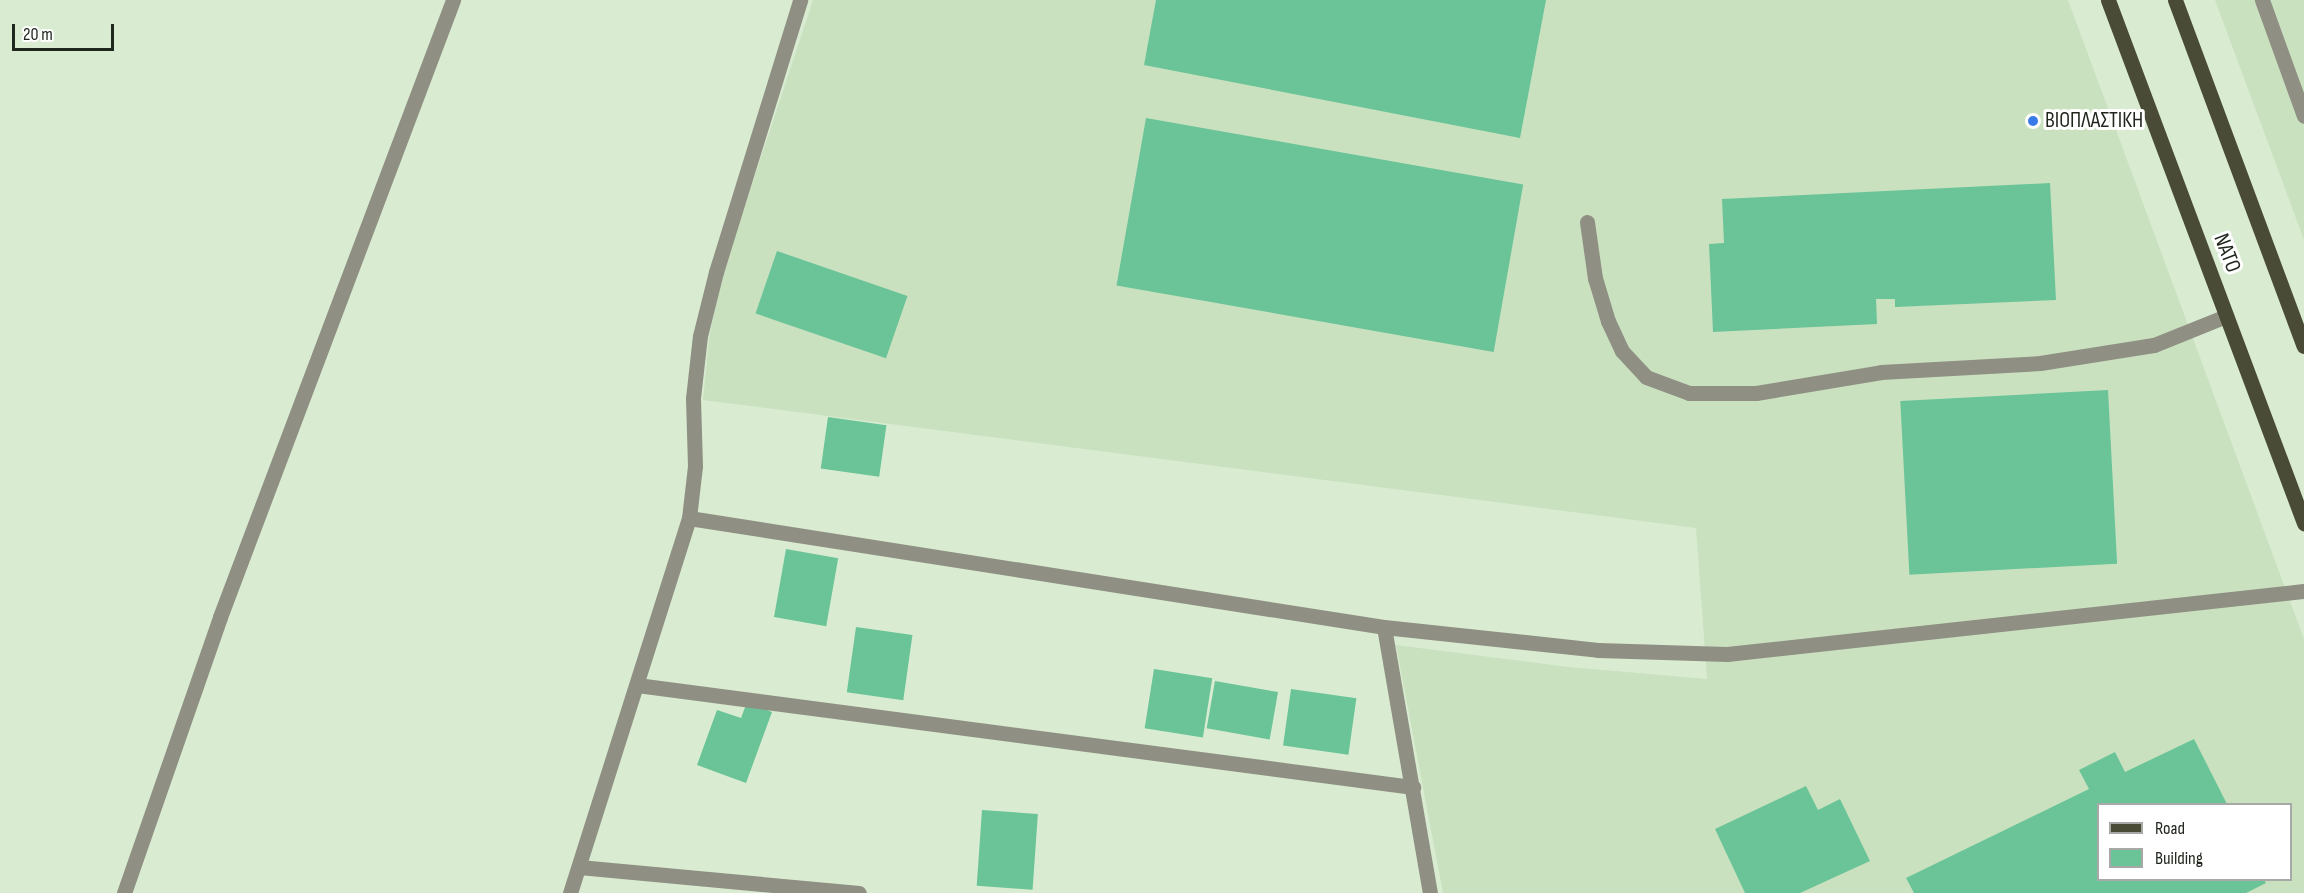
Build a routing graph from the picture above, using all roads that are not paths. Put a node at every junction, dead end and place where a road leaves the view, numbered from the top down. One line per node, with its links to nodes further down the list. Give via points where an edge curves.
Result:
1 (453, 0): 17 (street, via 220,617)
2 (800, 0): 10 (street, via 700,336 693,398 695,466)
3 (2108, 0): 8 (main road, ΝΑΤΟ)
4 (2175, 0): 9 (main road, ΝΑΤΟ)
5 (2262, 0): 6 (street)
6 (2304, 116)
7 (1587, 222): 8 (street, via 1595,278 1622,351 1646,377 1689,393 1756,393 1881,372 2040,363 2154,345)
8 (2226, 316): 11 (main road, ΝΑΤΟ)
9 (2304, 346)
10 (689, 518): 13 (street); 14 (street)
11 (2304, 523)
12 (2304, 591): 13 (street, via 2013,626 1727,654 1598,650)
13 (1384, 627): 15 (street)
14 (637, 686): 15 (street); 16 (street)
15 (1413, 787): 20 (street)
16 (579, 867): 18 (street); 19 (street)
17 (124, 893)
18 (570, 893)
19 (859, 893)
20 (1430, 893)

